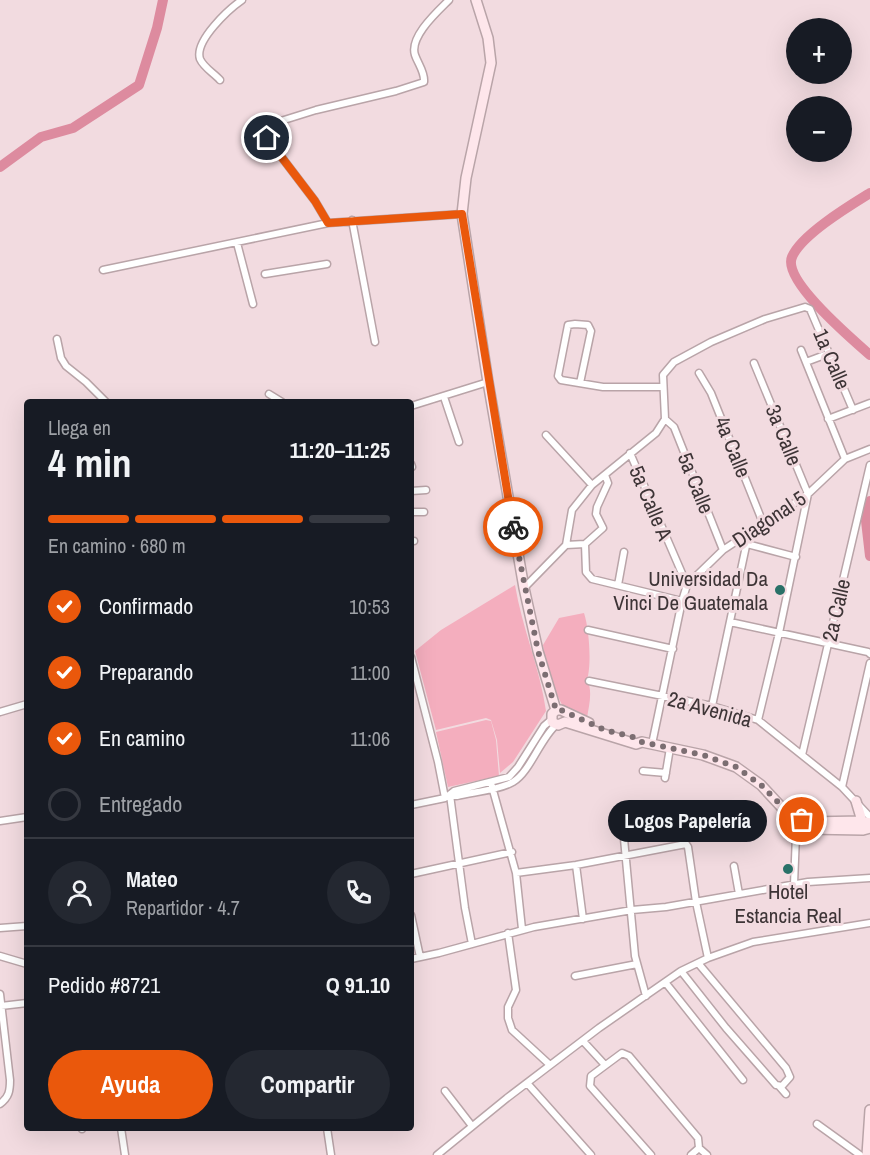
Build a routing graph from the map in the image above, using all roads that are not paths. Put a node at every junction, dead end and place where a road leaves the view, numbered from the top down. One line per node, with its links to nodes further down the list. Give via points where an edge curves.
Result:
1 (242, 0): 4 (street, via 214,27 200,51 205,66)
2 (449, 0): 7 (street, via 414,44 424,82 268,125 264,133 267,138)
3 (476, 0): 5 (main road, via 491,63)
4 (220, 80)
5 (462, 214): 6 (street); 20 (main road)
6 (352, 220): 7 (street); 14 (street)
7 (328, 223): 8 (street)
8 (237, 243): 10 (street); 12 (street)
9 (327, 264): 11 (street)
10 (103, 270)
11 (265, 274)
12 (253, 304)
13 (57, 339): 25 (street, via 66,366)
14 (375, 342)
15 (801, 350): 17 (street)
16 (830, 352): 17 (street); 22 (street, 1a Calle, via 810,309 800,308 711,342 674,362 663,375); 29 (street, 1a Calle)
17 (806, 362): 31 (street)
18 (754, 363): 42 (street, 3a Calle)
19 (699, 373): 45 (street, 4a Calle, via 711,393)
20 (488, 382): 24 (street); 55 (main road)
21 (580, 383): 21 (street, via 558,376 568,325 572,324 588,325 591,331); 22 (street)
22 (663, 387): 30 (street)
23 (269, 394): 26 (street)
24 (444, 397): 28 (street); 33 (street)
25 (103, 399)
26 (277, 399)
27 (870, 403): 29 (street)
28 (414, 405)
29 (853, 410): 31 (street)
30 (665, 419): 35 (street, via 656,433); 50 (street, 5a Calle, via 674,427)
31 (828, 419): 36 (street)
32 (546, 435): 39 (street)
33 (459, 442)
34 (870, 449): 36 (street, Diagonal 5)
35 (630, 453): 38 (street); 54 (street, 5a Calle A)
36 (845, 459): 42 (street, Diagonal 5)
37 (870, 465): 60 (street, 2a Calle)
38 (605, 475): 39 (street); 48 (street, via 608,483 596,514 603,528)
39 (592, 484): 47 (street, via 572,510)
40 (426, 490): 41 (street)
41 (414, 491)
42 (808, 494): 45 (street, Diagonal 5); 52 (street)
43 (414, 512): 44 (street)
44 (424, 512)
45 (763, 523): 46 (street, Diagonal 5)
46 (750, 532): 49 (street); 50 (street, Diagonal 5)
47 (566, 544): 48 (street); 55 (street)
48 (585, 544): 53 (street, via 588,576)
49 (747, 544): 52 (street); 57 (street)
50 (723, 550): 54 (street, Diagonal 5)
51 (624, 552): 53 (street)
52 (796, 557): 59 (street)
53 (618, 585): 56 (street)
54 (687, 585): 56 (street, Diagonal 5)
55 (524, 588): 70 (main road)
56 (681, 601): 61 (street, Diagonal 5)
57 (730, 622): 59 (street); 68 (street)
58 (588, 630): 61 (street)
59 (779, 633): 60 (street); 71 (street)
60 (829, 644): 62 (street); 74 (street, 2a Calle)
61 (673, 649): 66 (street, Diagonal 5)
62 (870, 654)
63 (870, 663): 77 (street)
64 (414, 669): 78 (street)
65 (589, 681): 66 (street, 2a Avenida)
66 (663, 696): 68 (street, 2a Avenida); 72 (street, Diagonal 5)
67 (24, 705): 69 (street)
68 (712, 706): 71 (street, 2a Avenida)
69 (0, 712)
70 (559, 718): 72 (main road); 76 (street, via 544,726 513,773)
71 (758, 720): 74 (street, 2a Avenida)
72 (647, 743): 73 (main road)
73 (670, 748): 75 (street, via 665,775); 84 (main road, via 736,767)
74 (802, 755): 77 (street, 2a Avenida)
75 (643, 771)
76 (492, 785): 78 (street); 86 (street)
77 (842, 787): 79 (street, 2a Avenida)
78 (448, 796): 80 (street); 88 (street)
79 (856, 801): 83 (main road)
80 (414, 804)
81 (24, 817): 82 (street)
82 (0, 821)
83 (868, 822): 84 (main road)
84 (801, 823): 94 (street, via 796,835)
85 (620, 827): 87 (street)
86 (512, 852): 88 (street); 92 (street)
87 (627, 856): 89 (street); 96 (street, via 686,844); 97 (street)
88 (460, 863): 91 (street); 105 (street)
89 (576, 865): 92 (street); 98 (street)
90 (734, 866): 95 (street)
91 (414, 873)
92 (516, 873): 103 (street)
93 (870, 878): 94 (street)
94 (794, 884): 95 (street)
95 (739, 894): 96 (street)
96 (696, 902): 97 (street); 109 (street)
97 (632, 910): 98 (street); 112 (street)
98 (584, 920): 103 (street)
99 (870, 923): 109 (street, via 753,942)
100 (24, 926): 101 (street)
101 (0, 928)
102 (414, 929): 107 (street)
103 (522, 929): 104 (street)
104 (508, 933): 105 (street); 121 (street, via 516,990 508,1007 508,1018 512,1030)
105 (472, 944): 107 (street)
106 (0, 956): 110 (street)
107 (420, 957): 108 (street)
108 (414, 958)
109 (708, 958): 111 (street)
110 (24, 963)
111 (699, 963): 113 (street); 125 (street, via 786,1068 790,1077)
112 (637, 964): 114 (street); 117 (street)
113 (681, 971): 115 (street); 125 (street)
114 (575, 976)
115 (665, 982): 117 (street); 123 (street)
116 (0, 994): 119 (street)
117 (646, 996): 120 (street)
118 (24, 1003): 119 (street)
119 (1, 1005): 128 (street, via 10,1093)
120 (583, 1041): 121 (street); 122 (street)
121 (550, 1065): 124 (street)
122 (605, 1065): 134 (street, via 622,1053 629,1056 698,1138); 139 (street, via 591,1076 590,1086)
123 (743, 1080)
124 (527, 1083): 131 (street); 138 (street)
125 (779, 1086): 127 (street)
126 (445, 1091): 131 (street)
127 (786, 1094)
128 (0, 1104)
129 (870, 1110): 143 (main road)
130 (817, 1124): 142 (street)
131 (472, 1126): 137 (street)
132 (121, 1131): 135 (street)
133 (327, 1131): 136 (street)
134 (699, 1148): 140 (street); 141 (street)
135 (125, 1155)
136 (331, 1155)
137 (438, 1155)
138 (591, 1155)
139 (651, 1155)
140 (691, 1155)
141 (707, 1155)
142 (860, 1155)
143 (867, 1155)

